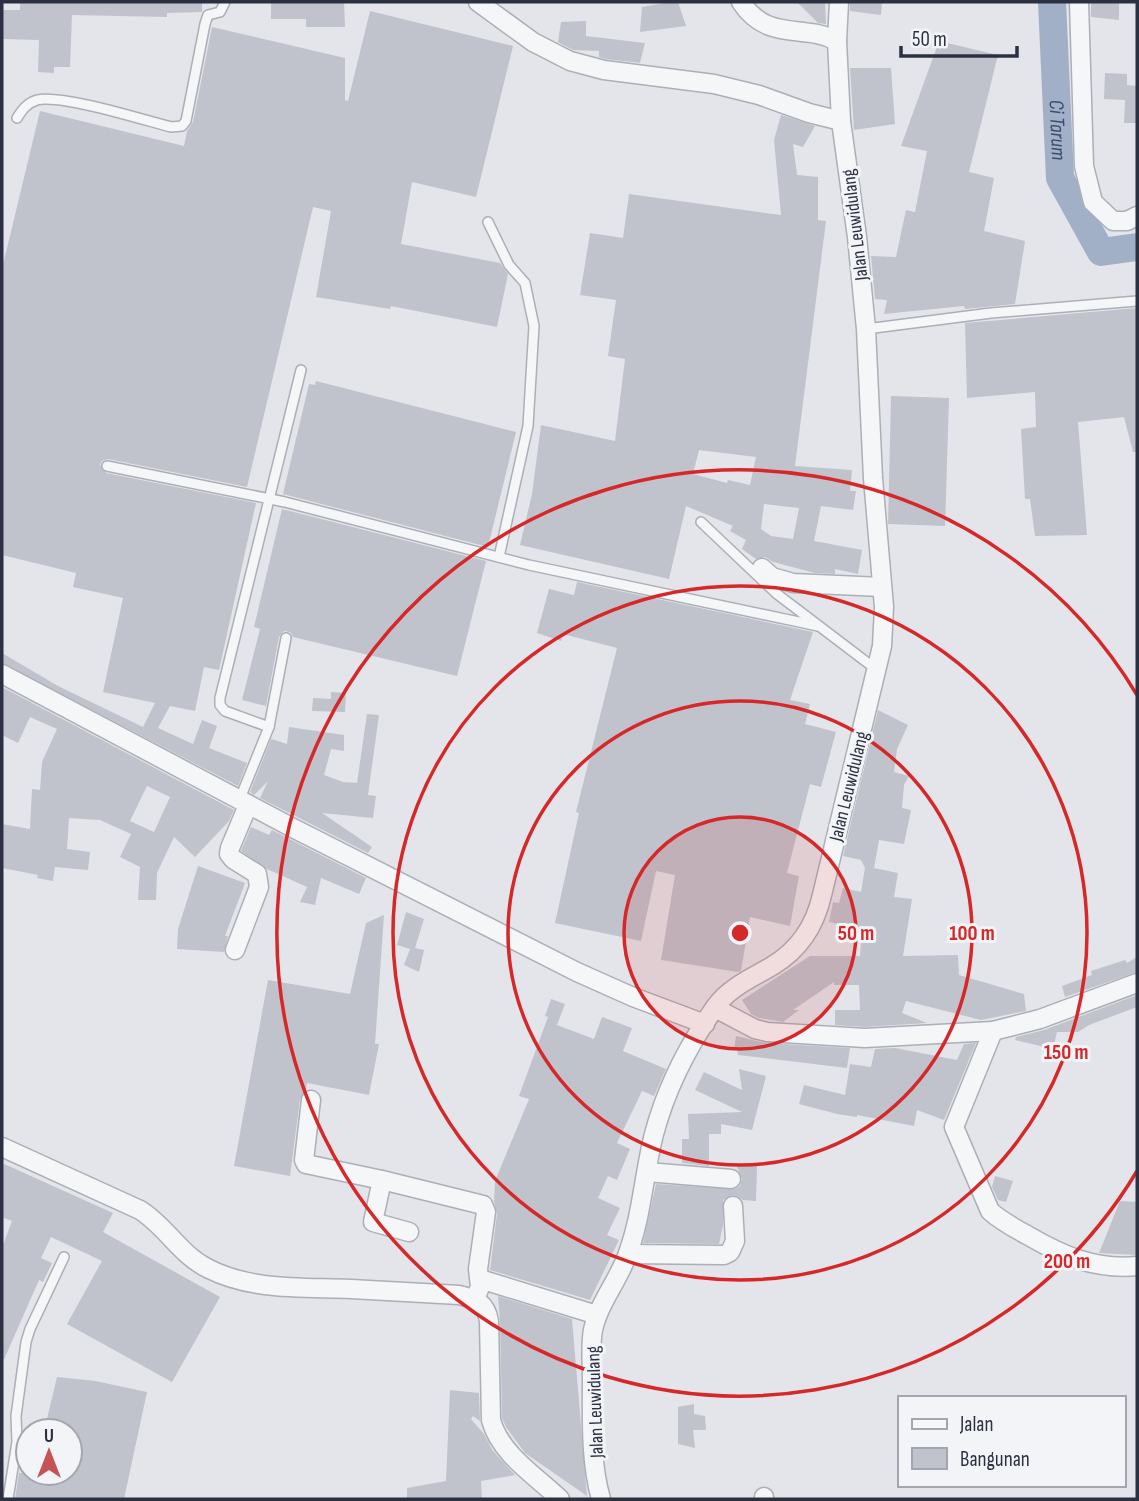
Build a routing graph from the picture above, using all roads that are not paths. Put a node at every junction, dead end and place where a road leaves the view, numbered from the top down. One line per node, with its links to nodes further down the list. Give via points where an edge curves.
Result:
1 (225, 2): 7 (lane, via 220,12 208,15 182,126 39,99)
2 (478, 2): 8 (street, via 533,42 570,61 713,84)
3 (741, 2): 6 (street, via 763,23)
4 (838, 2): 6 (street, Jalan Leuwidulang)
5 (1079, 2): 9 (street, via 1084,166 1093,202 1113,221)
6 (837, 41): 8 (street, Jalan Leuwidulang)
7 (17, 118)
8 (841, 121): 12 (street, Jalan Leuwidulang)
9 (1137, 216)
10 (488, 222): 17 (lane, via 509,265 525,283 534,326 528,426)
11 (1137, 301): 12 (lane)
12 (866, 329): 19 (street, Jalan Leuwidulang)
13 (301, 370): 15 (lane)
14 (107, 466): 15 (lane)
15 (268, 500): 17 (lane); 24 (lane, via 220,705)
16 (701, 522): 20 (lane)
17 (499, 557): 20 (lane)
18 (762, 568): 19 (street, via 772,577 793,583)
19 (882, 587): 22 (street, Jalan Leuwidulang, via 884,625)
20 (818, 626): 22 (lane)
21 (286, 638): 24 (lane)
22 (877, 670): 28 (street, Jalan Leuwidulang, via 814,923 794,950 742,982)
23 (2, 674): 25 (street)
24 (269, 727): 25 (lane)
25 (244, 803): 26 (street, via 229,854 257,874 260,887); 29 (street, via 577,972)
26 (235, 950)
27 (1137, 983): 30 (street)
28 (715, 1008): 29 (street, Jalan Leuwidulang); 30 (street, via 767,1032 865,1038)
29 (705, 1024): 33 (street, Jalan Leuwidulang, via 665,1098)
30 (993, 1031): 40 (street, via 954,1127 990,1210 1052,1250 1082,1262 1102,1267)
31 (311, 1100): 35 (street, via 306,1164)
32 (2, 1147): 41 (street, via 148,1215 184,1254 222,1275 280,1288 459,1295)
33 (647, 1172): 34 (street); 38 (street, Jalan Leuwidulang)
34 (731, 1178)
35 (382, 1180): 37 (street, via 373,1222); 41 (street, via 483,1205)
36 (733, 1206): 38 (street, via 735,1241 724,1255)
37 (409, 1232)
38 (628, 1254): 42 (street, Jalan Leuwidulang)
39 (64, 1257): 43 (lane, via 26,1342)
40 (1137, 1266)
41 (478, 1289): 42 (street); 44 (street, via 489,1321 494,1431 503,1447)
42 (597, 1315): 45 (street, Jalan Leuwidulang, via 592,1344 592,1416)
43 (8, 1499)
44 (560, 1499)
45 (601, 1499)

